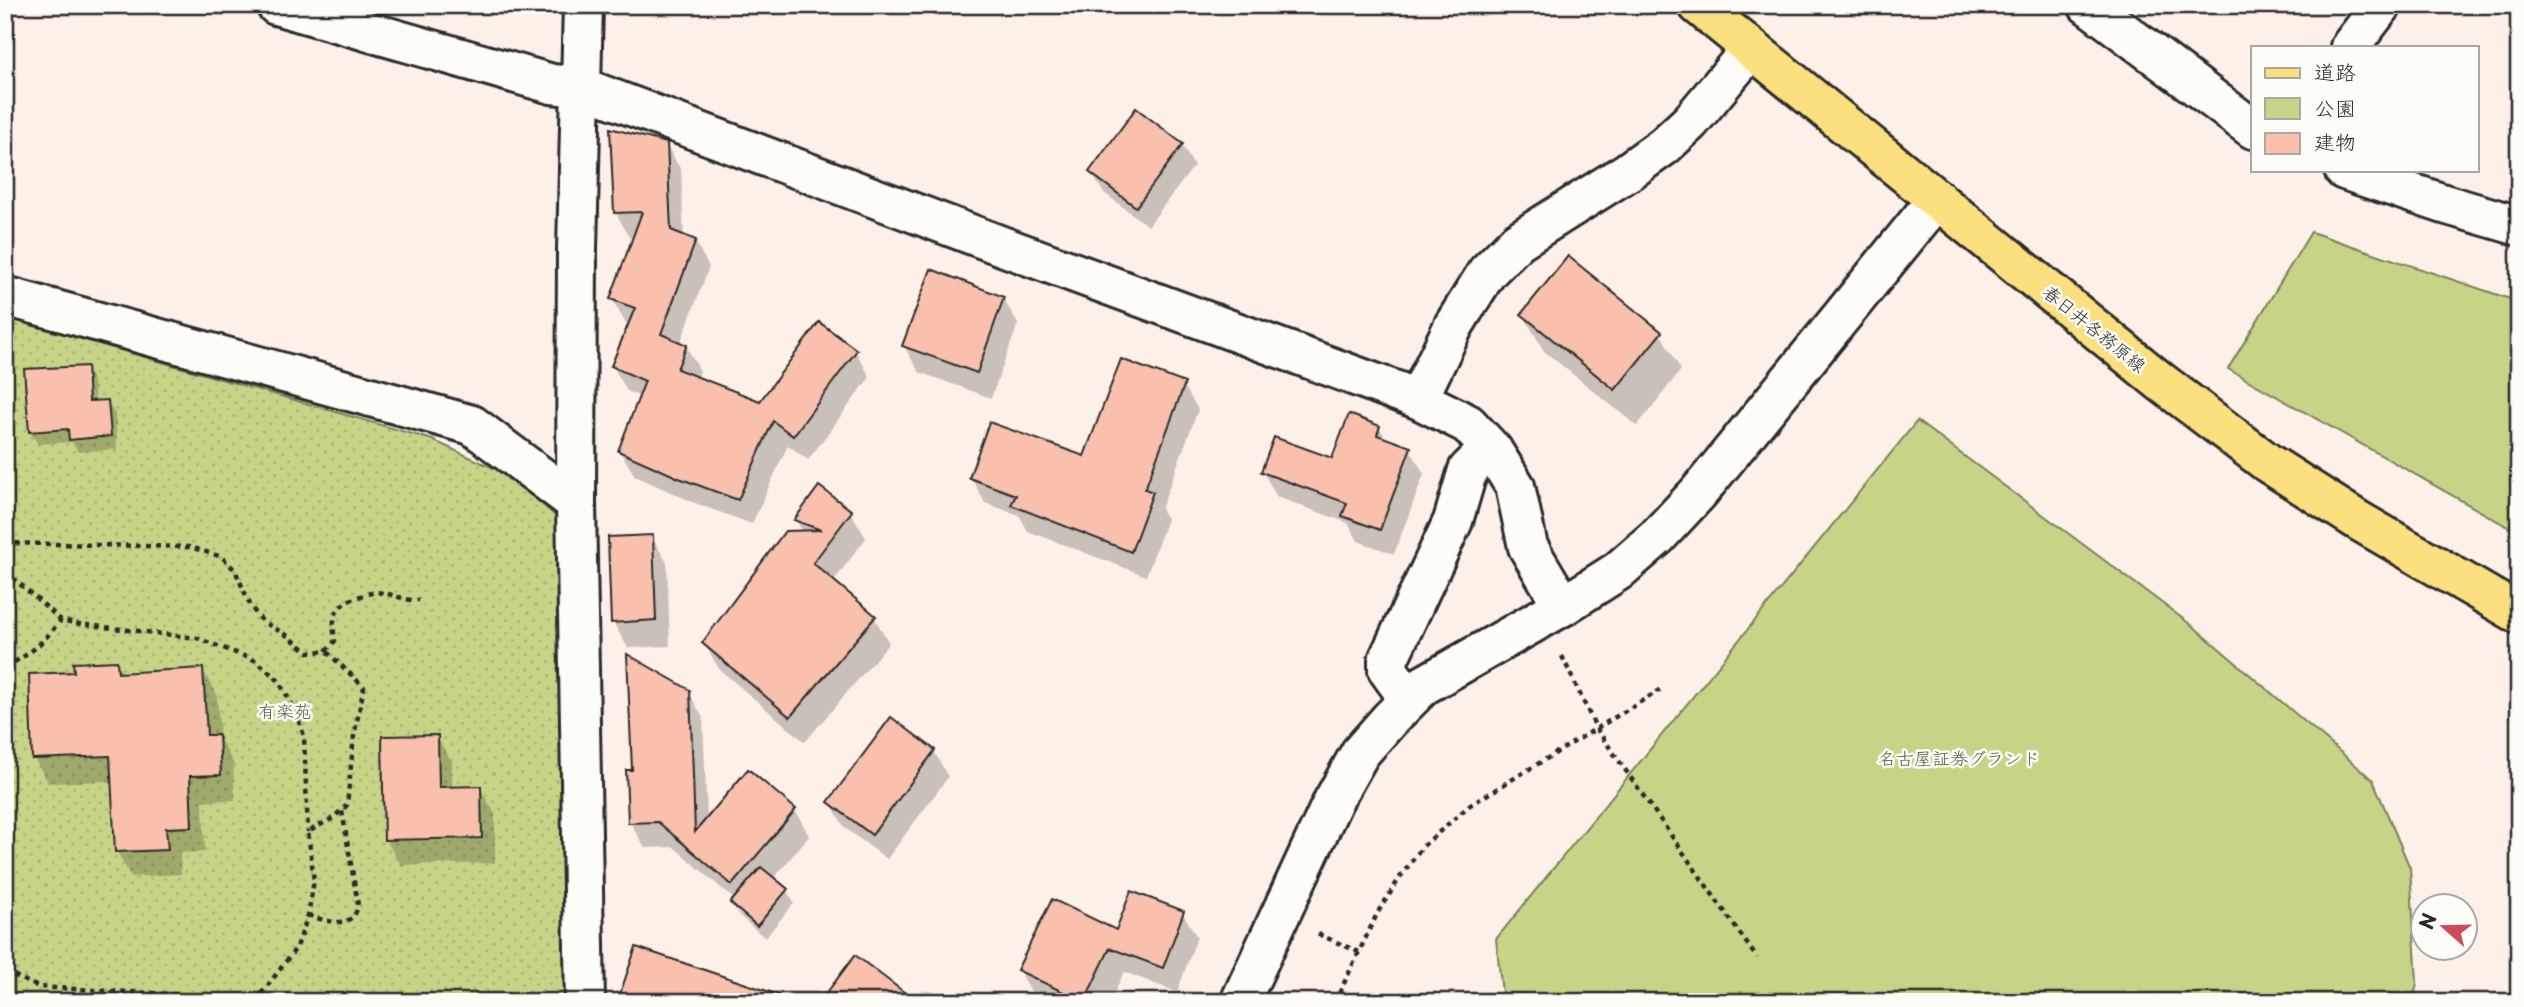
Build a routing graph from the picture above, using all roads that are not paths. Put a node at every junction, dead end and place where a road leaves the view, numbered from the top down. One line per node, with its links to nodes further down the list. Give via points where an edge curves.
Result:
1 (276, 5): 8 (street, via 552,84)
2 (583, 5): 8 (street)
3 (1698, 5): 7 (main road, 春日井各務原線)
4 (2088, 5): 9 (street)
5 (2382, 5): 6 (street)
6 (2351, 46)
7 (1751, 49): 11 (main road, 春日井各務原線); 14 (street, via 1664,146 1518,241 1487,272 1454,325)
8 (581, 87): 14 (street); 16 (street)
9 (2251, 127)
10 (2350, 172): 12 (street)
11 (1937, 199): 17 (street, via 1699,492 1618,570); 18 (main road, 春日井各務原線, via 2268,463)
12 (2519, 226)
13 (5, 296): 16 (street, via 471,425)
14 (1418, 399): 15 (street, via 1468,424)
15 (1493, 451): 17 (street, via 1515,486 1528,547); 19 (street, via 1468,470 1453,521 1388,660 1388,670)
16 (576, 503): 20 (street)
17 (1563, 606): 19 (street, via 1424,685)
18 (2519, 614)
19 (1409, 699): 21 (street, via 1360,753)
20 (585, 1002)
21 (1240, 1002)

